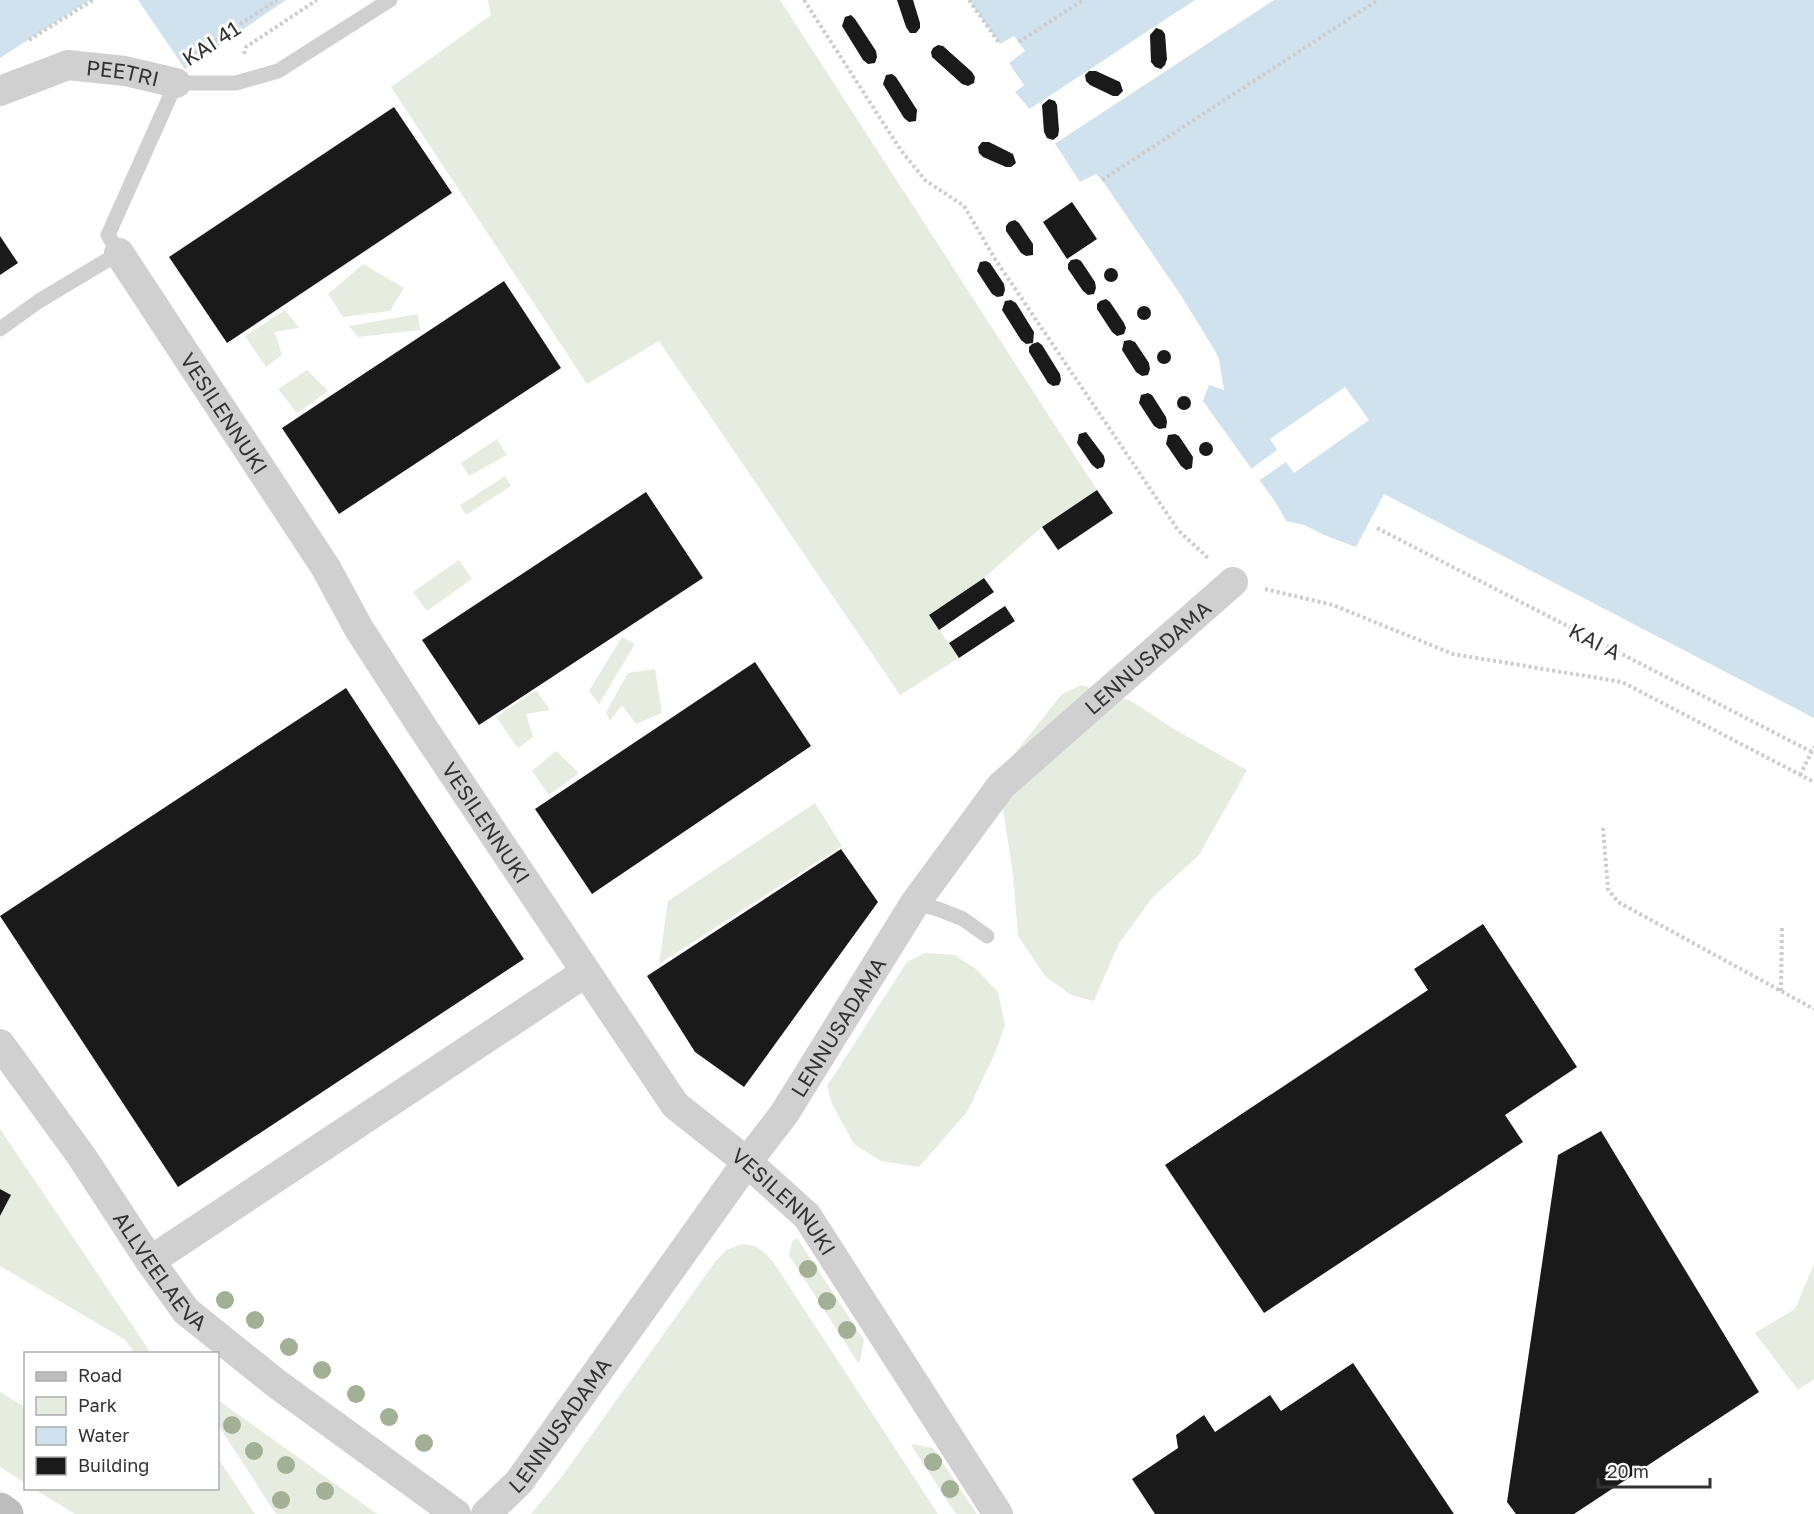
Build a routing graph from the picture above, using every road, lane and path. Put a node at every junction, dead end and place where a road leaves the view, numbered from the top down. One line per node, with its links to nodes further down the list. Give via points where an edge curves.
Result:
1 (93, 0): 9 (path)
2 (277, 0): 12 (path, KAI 41)
3 (318, 0): 14 (path, via 246,47)
4 (390, 0): 14 (lane, via 278,71)
5 (804, 0): 20 (path, via 900,149 925,180 964,206 995,259 1178,530)
6 (969, 0): 11 (path)
7 (1083, 0): 10 (path)
8 (1378, 0): 16 (path)
9 (28, 41)
10 (1020, 42)
11 (1000, 44)
12 (194, 54)
13 (176, 83): 14 (lane); 15 (street, PEETRI, via 125,71 68,65); 17 (lane, VESILENNUKI, via 108,235)
14 (236, 83)
15 (0, 91)
16 (1102, 180)
17 (119, 253): 18 (lane); 29 (street, VESILENNUKI, via 327,568 359,629 416,718)
18 (0, 329)
19 (1377, 528): 22 (path, KAI A)
20 (1233, 582): 23 (path, via 1333,605 1453,654 1622,682); 26 (street, LENNUSADAMA, via 1001,786)
21 (1814, 747): 23 (path)
22 (1814, 753)
23 (1800, 775): 24 (path)
24 (1814, 782)
25 (1603, 828): 30 (path, via 1608,890 1618,902)
26 (915, 903): 28 (lane, via 963,919); 33 (street, LENNUSADAMA, via 784,1114)
27 (1782, 926): 30 (path)
28 (987, 936)
29 (586, 972): 33 (street, VESILENNUKI, via 675,1105); 34 (street)
30 (1781, 991): 31 (path)
31 (1814, 1009)
32 (3, 1054): 34 (street, ALLVEELAEVA, via 82,1157)
33 (747, 1162): 38 (street, LENNUSADAMA, via 519,1482); 39 (street, VESILENNUKI, via 807,1216)
34 (150, 1261): 37 (street, ALLVEELAEVA, via 186,1311)
35 (0, 1509): 36 (street)
36 (7, 1514)
37 (456, 1514)
38 (486, 1514)
39 (998, 1514)

